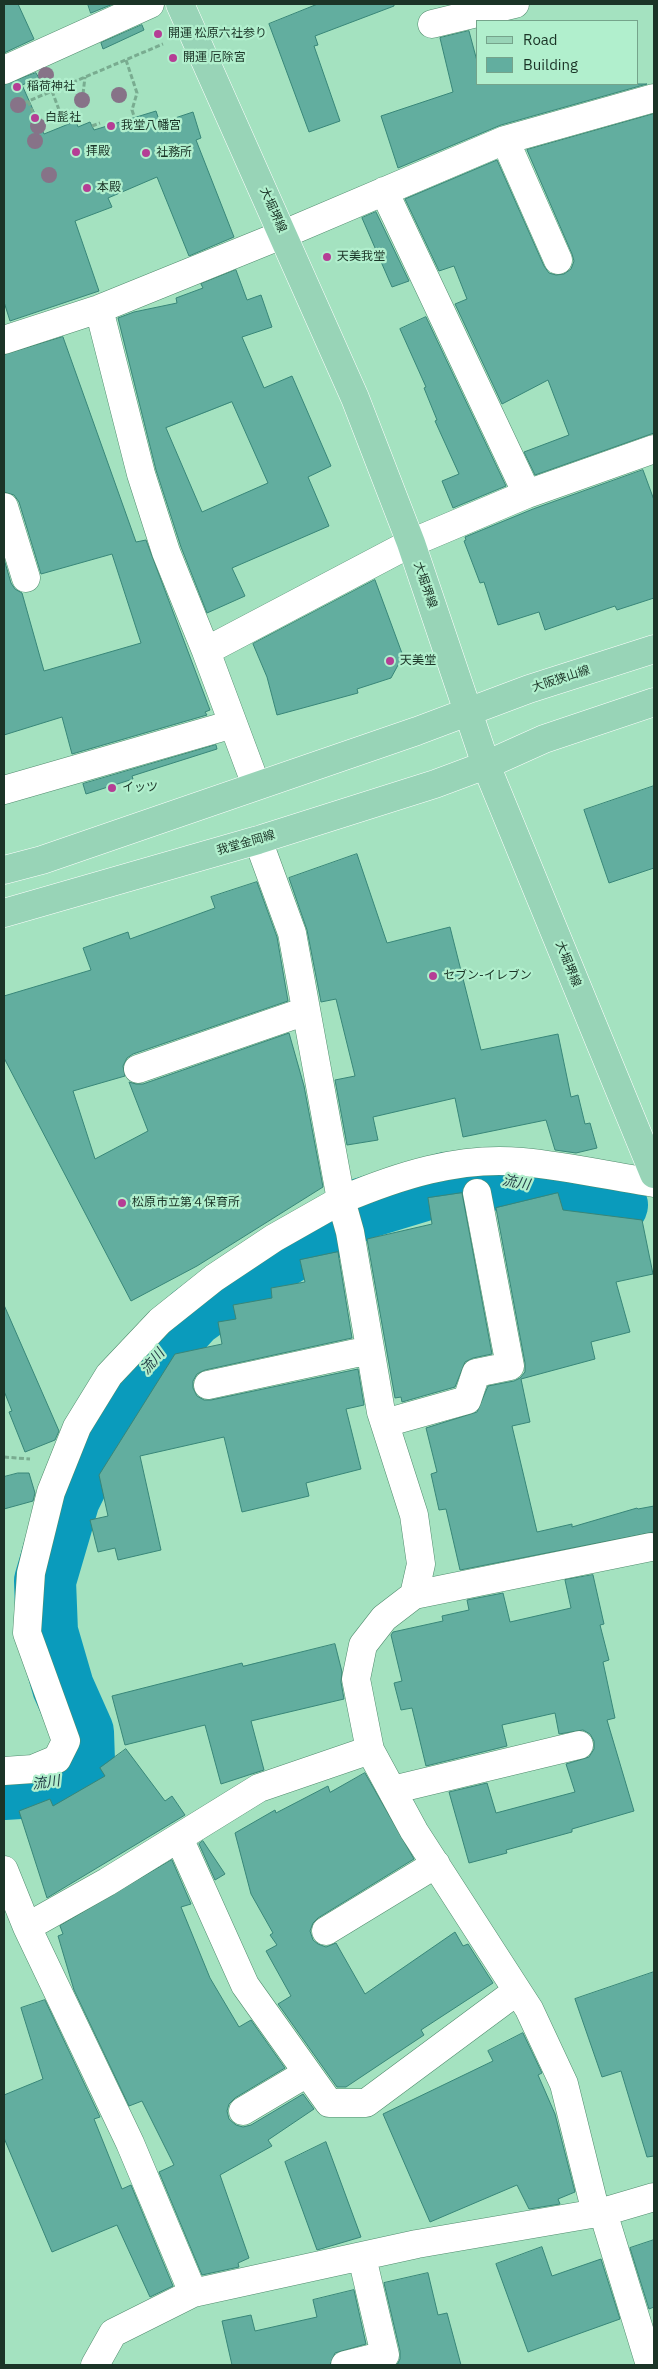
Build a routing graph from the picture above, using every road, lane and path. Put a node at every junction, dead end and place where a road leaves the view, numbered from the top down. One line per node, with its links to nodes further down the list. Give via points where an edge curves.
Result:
1 (150, 4): 9 (street)
2 (180, 4): 27 (main road, 大堀堺線)
3 (515, 4): 4 (street)
4 (432, 24)
5 (166, 43): 7 (path)
6 (117, 58): 8 (path)
7 (126, 60): 8 (path); 21 (path, via 137,92 132,110)
8 (119, 63): 10 (path)
9 (4, 70)
10 (86, 77): 12 (path); 15 (path)
11 (41, 89): 14 (path)
12 (52, 91): 14 (path); 23 (path)
13 (32, 92): 17 (path)
14 (43, 94): 17 (path)
15 (83, 94)
16 (21, 97): 19 (path, via 24,103)
17 (34, 98): 19 (path)
18 (654, 98): 25 (street)
19 (28, 101): 20 (path)
20 (34, 115)
21 (134, 116)
22 (100, 123): 24 (path)
23 (65, 126)
24 (92, 126)
25 (505, 140): 26 (street); 28 (street)
26 (384, 191): 27 (street); 32 (street)
27 (284, 234): 29 (street); 34 (main road, 大堀堺線, via 355,398)
28 (558, 260)
29 (99, 309): 30 (street); 37 (street, via 141,474 166,552)
30 (4, 340)
31 (654, 449): 32 (street)
32 (527, 494): 34 (street)
33 (4, 507): 35 (street)
34 (411, 543): 37 (street); 39 (main road, 大堀堺線)
35 (26, 578)
36 (654, 649): 39 (main road, 大阪狭山線)
37 (206, 651): 40 (street)
38 (654, 702): 41 (main road, via 544,739)
39 (468, 712): 41 (main road, 大堀堺線); 42 (main road)
40 (233, 724): 42 (street); 43 (street)
41 (486, 765): 44 (main road, 我堂金岡線); 49 (main road, 大堀堺線)
42 (256, 785): 45 (main road, via 42,860)
43 (4, 790)
44 (258, 840): 46 (main road, 我堂金岡線); 47 (street, via 292,933)
45 (4, 870)
46 (4, 913)
47 (306, 1011): 48 (street); 52 (street)
48 (138, 1069)
49 (654, 1174)
50 (654, 1183): 52 (street, via 521,1162 469,1163 428,1169 381,1183)
51 (478, 1193): 55 (street, via 510,1366 476,1373 467,1400)
52 (345, 1214): 53 (street); 60 (street, via 274,1238 214,1278 160,1321 109,1375 76,1427 51,1492 31,1574 27,1632 66,1741 57,1760 33,1769)
53 (370, 1350): 54 (street); 55 (street)
54 (208, 1385)
55 (385, 1423): 57 (street, via 414,1515 421,1564)
56 (651, 1547): 57 (street)
57 (414, 1595): 59 (street, via 384,1618 363,1645 356,1679)
58 (579, 1745): 61 (street)
59 (370, 1750): 61 (street); 62 (street, via 259,1788)
60 (4, 1771)
61 (392, 1790): 63 (street)
62 (178, 1838): 65 (street); 68 (street, via 245,1985)
63 (436, 1864): 66 (street); 67 (street)
64 (4, 1870): 65 (street)
65 (27, 1927): 73 (street, via 130,2143)
66 (326, 1931)
67 (517, 1991): 68 (street, via 366,2103 328,2103); 71 (street, via 529,2009 564,2084)
68 (307, 2073): 69 (street)
69 (243, 2112)
70 (654, 2197): 71 (street)
71 (600, 2212): 72 (street, via 417,2244); 76 (street)
72 (362, 2257): 73 (street); 75 (street, via 385,2355)
73 (193, 2293): 74 (street, via 113,2333)
74 (95, 2365)
75 (345, 2365)
76 (650, 2365)

